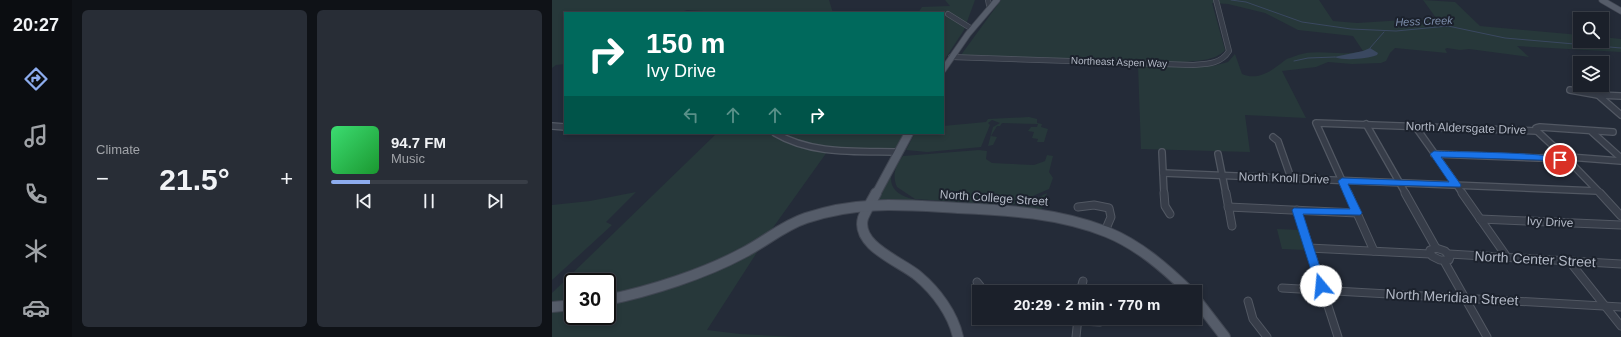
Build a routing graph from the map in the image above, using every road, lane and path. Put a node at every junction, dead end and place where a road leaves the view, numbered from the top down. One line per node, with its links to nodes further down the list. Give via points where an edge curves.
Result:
1 (988, 0): 5 (street)
2 (998, 0): 5 (main road)
3 (1216, 0): 11 (street, Northeast Aspen Way, via 1229,50 1224,58 1213,62 1193,65)
4 (1602, 0): 6 (main road)
5 (992, 6): 10 (main road)
6 (1612, 6): 7 (street); 8 (main road)
7 (1621, 6)
8 (1621, 11)
9 (948, 14): 10 (street)
10 (972, 29): 11 (main road)
11 (951, 57): 12 (main road)
12 (944, 68)
13 (1570, 90): 14 (street)
14 (1598, 95): 15 (street); 16 (street)
15 (1621, 96)
16 (1621, 115)
17 (1366, 124): 19 (street, North Aldersgate Drive); 36 (street, North Aldersgate Drive, via 1316,123); 37 (street)
18 (552, 126): 20 (street)
19 (1415, 126): 21 (street, North Aldersgate Drive); 30 (street)
20 (564, 127)
21 (1537, 131): 22 (street, North Aldersgate Drive, via 1536,128); 31 (street)
22 (1592, 132): 23 (street, North Aldersgate Drive); 32 (street)
23 (1613, 132)
24 (776, 134): 27 (street, via 807,147)
25 (908, 134): 27 (main road)
26 (1273, 137): 35 (street, via 1278,141)
27 (899, 152): 40 (main road)
28 (1162, 152): 33 (street)
29 (1218, 154): 34 (street)
30 (1434, 154): 31 (street); 38 (street)
31 (1564, 159): 32 (street); 39 (street)
32 (1621, 159)
33 (1163, 173): 34 (street, North Knoll Drive); 45 (street, via 1165,206)
34 (1222, 176): 35 (street, North Knoll Drive); 41 (street)
35 (1291, 178): 36 (street, North Knoll Drive)
36 (1342, 181): 37 (street, North Knoll Drive); 44 (street)
37 (1399, 183): 38 (street, North Knoll Drive); 52 (street)
38 (1456, 185): 39 (street, North Knoll Drive); 47 (street)
39 (1596, 191): 46 (street)
40 (870, 205): 50 (main road, North College Street, via 1031,212 1070,219); 66 (main road, North College Street, via 824,213 797,221 745,253 639,292); 76 (main road, via 863,218 865,235 878,250 920,277 947,312)
41 (1228, 207): 43 (street); 49 (street)
42 (1078, 208): 50 (street, via 1088,205 1109,208 1112,215)
43 (1297, 210): 44 (street); 51 (street)
44 (1357, 213): 53 (street)
45 (1170, 214)
46 (1621, 216)
47 (1480, 219): 48 (street, Ivy Drive); 55 (street)
48 (1621, 225)
49 (1232, 226)
50 (1105, 231): 63 (main road, North College Street, via 1152,257)
51 (1309, 248): 53 (street); 65 (street)
52 (1436, 248): 54 (street, via 1431,249); 56 (street, via 1442,249)
53 (1374, 251): 54 (street)
54 (1430, 254): 56 (street, via 1434,258)
55 (1507, 257): 56 (street, North Center Street); 57 (street, North Center Street)
56 (1446, 258): 67 (street)
57 (1570, 262): 58 (street, North Center Street); 69 (street)
58 (1621, 264)
59 (1083, 281): 62 (street)
60 (977, 282): 61 (street)
61 (979, 285)
62 (1082, 285)
63 (1183, 285)
64 (1282, 288): 65 (street, North Meridian Street)
65 (1322, 290): 67 (street, North Meridian Street); 80 (street)
66 (616, 298)
67 (1465, 298): 69 (street, North Meridian Street); 81 (street)
68 (1248, 301): 79 (street, via 1253,319)
69 (1604, 305): 73 (street, North Meridian Street); 75 (street)
70 (564, 306): 71 (main road)
71 (552, 307)
72 (1202, 307): 78 (main road)
73 (1621, 307)
74 (1077, 325): 77 (street)
75 (1621, 326)
76 (958, 337)
77 (1076, 337)
78 (1225, 337)
79 (1267, 337)
80 (1338, 337)
81 (1487, 337)

